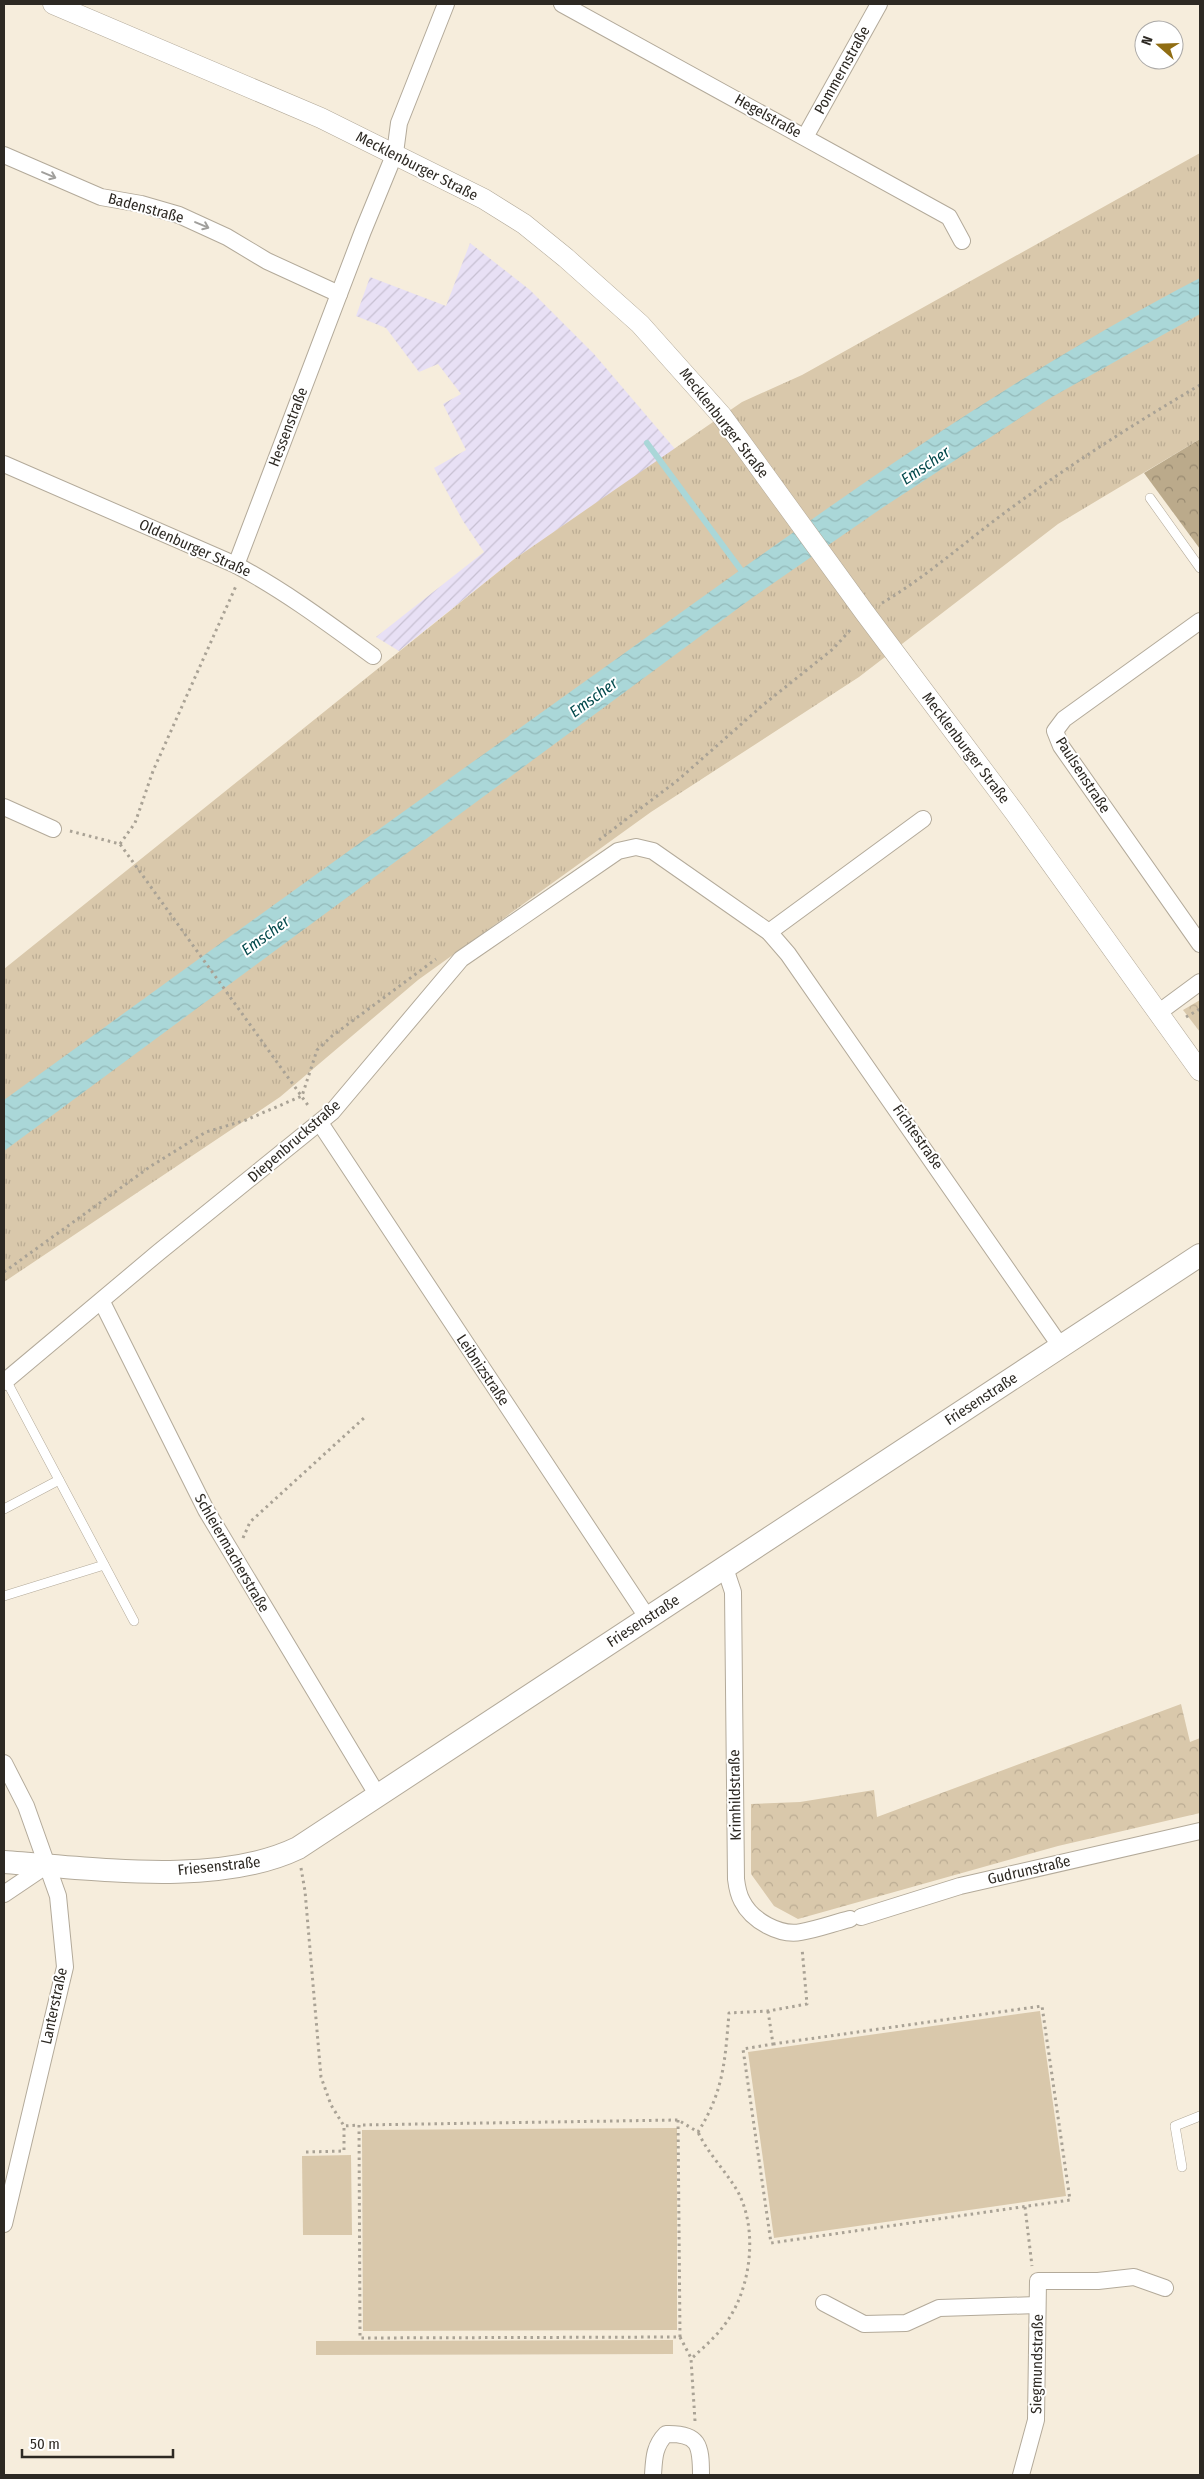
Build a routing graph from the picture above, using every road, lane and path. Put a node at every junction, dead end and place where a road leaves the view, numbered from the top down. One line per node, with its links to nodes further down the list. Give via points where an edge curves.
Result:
1 (53, 4): 6 (street, Mecklenburger Straße, via 321,118)
2 (446, 4): 6 (street, Hessenstraße, via 399,123)
3 (878, 4): 5 (street, Pommernstraße)
4 (573, 6): 5 (street, Hegelstraße)
5 (805, 137): 8 (street, Hegelstraße, via 949,217)
6 (395, 153): 9 (street, Hessenstraße); 15 (street, Mecklenburger Straße, via 524,224 586,275 662,346 722,416)
7 (4, 156): 9 (street, Badenstraße, one-way to 9, via 101,197 178,215)
8 (962, 241)
9 (339, 294): 13 (street, Hessenstraße)
10 (1200, 385): 15 (path, via 1087,453 915,582)
11 (4, 464): 13 (street, Oldenburger Straße)
12 (1150, 498): 14 (lane)
13 (236, 565): 17 (street, Oldenburger Straße, via 306,607); 21 (path, via 236,589 154,771 135,823)
14 (1200, 568)
15 (862, 609): 22 (path, via 834,649 763,705 678,780); 28 (street, Mecklenburger Straße, via 1015,813)
16 (1200, 621): 25 (street, Paulsenstraße, via 1064,719 1055,731 1061,746)
17 (373, 656)
18 (4, 807): 20 (street)
19 (923, 819): 24 (street)
20 (53, 829): 21 (path)
21 (120, 844): 30 (path)
22 (592, 845)
23 (618, 851): 24 (street, Fichtestraße, via 636,847 653,851); 31 (street, Diepenbruckstraße, via 461,959 398,1037)
24 (769, 932): 35 (street, Fichtestraße, via 806,977)
25 (1200, 944)
26 (441, 955): 30 (path, via 317,1050)
27 (1200, 982): 28 (street)
28 (1158, 1013): 29 (street, Mecklenburger Straße)
29 (1200, 1071)
30 (302, 1096): 33 (path, via 246,1120 206,1132 151,1166)
31 (320, 1123): 34 (street, Diepenbruckstraße); 44 (street, Leibnizstraße)
32 (1197, 1259): 35 (main road, Friesenstraße)
33 (4, 1272)
34 (102, 1302): 36 (street, Diepenbruckstraße); 40 (street, Schleiermacherstraße, via 206,1510)
35 (1061, 1347): 42 (main road, Friesenstraße)
36 (5, 1381): 38 (lane)
37 (364, 1418): 40 (path, via 250,1522)
38 (59, 1480): 39 (lane); 41 (lane)
39 (4, 1509)
40 (234, 1559): 47 (street, Schleiermacherstraße)
41 (104, 1565): 43 (lane); 45 (lane)
42 (725, 1568): 44 (main road, Friesenstraße); 54 (street, Krimhildstraße, via 733,1592 738,1891 742,1903 766,1925 789,1933)
43 (4, 1596)
44 (647, 1617): 47 (main road, Friesenstraße)
45 (134, 1621)
46 (4, 1763): 51 (street, Lanterstraße, via 26,1806)
47 (378, 1796): 49 (main road, Friesenstraße)
48 (1200, 1831): 53 (street, Gudrunstraße, via 960,1886)
49 (298, 1848): 51 (main road, Friesenstraße, via 254,1865 202,1870 127,1871); 59 (path, via 305,1890 321,2077 331,2105)
50 (4, 1862): 51 (main road, Friesenstraße)
51 (48, 1865): 52 (street); 65 (street, Lanterstraße, via 58,1896 65,1967)
52 (4, 1894)
53 (856, 1918): 54 (street, Krimhildstraße)
54 (800, 1933): 55 (path, via 807,2004)
55 (768, 2011): 56 (path); 61 (path, via 729,2014 725,2068 716,2098)
56 (773, 2044): 64 (path, via 743,2049 771,2242); 64 (path, via 1042,2006 1070,2200)
57 (1200, 2116): 63 (lane, via 1175,2126)
58 (678, 2120): 60 (path); 61 (path); 70 (path)
59 (344, 2126): 60 (path); 62 (path, via 344,2151)
60 (359, 2126): 70 (path, via 360,2338)
61 (698, 2132): 71 (path, via 738,2194 749,2228 750,2245 741,2294 729,2319)
62 (306, 2152)
63 (1182, 2167)
64 (1025, 2207): 66 (path, via 1032,2269)
65 (4, 2224)
66 (1038, 2281): 67 (street, via 1098,2282 1134,2278); 69 (street, Siegmundstraße)
67 (1165, 2288)
68 (824, 2303): 69 (street, via 864,2324 906,2323 939,2308)
69 (1037, 2305): 75 (street, Siegmundstraße, via 1036,2420)
70 (680, 2337): 71 (path)
71 (691, 2358): 72 (path, via 695,2418)
72 (690, 2436): 73 (street, via 666,2434 658,2442); 74 (street, via 701,2454)
73 (653, 2475)
74 (701, 2475)
75 (1021, 2475)

